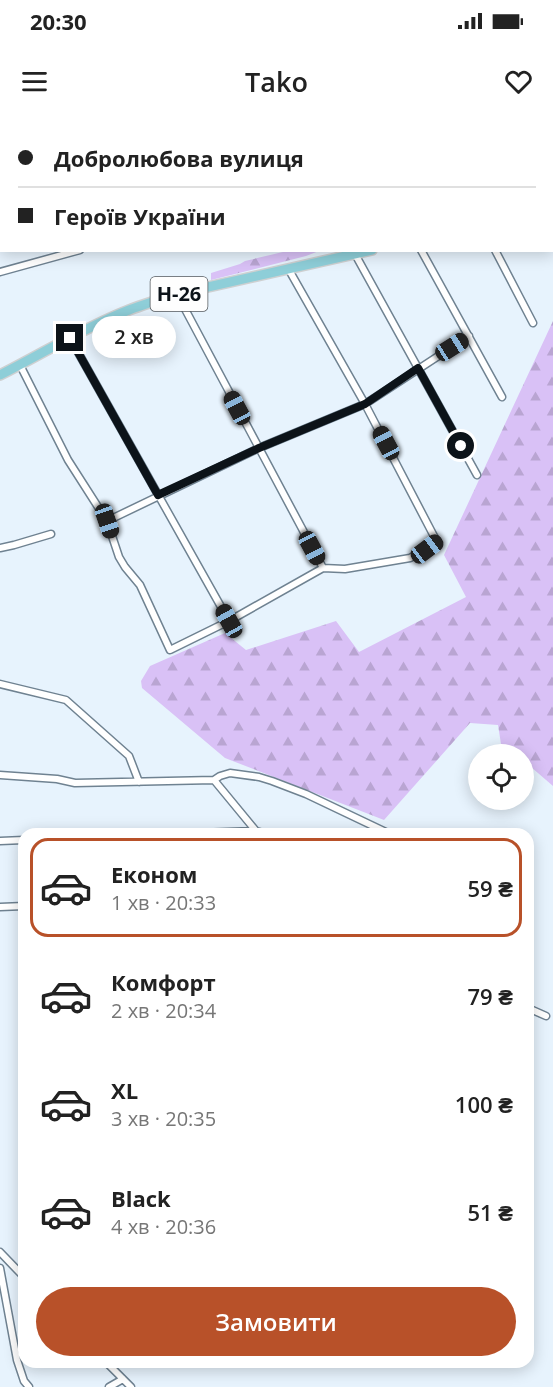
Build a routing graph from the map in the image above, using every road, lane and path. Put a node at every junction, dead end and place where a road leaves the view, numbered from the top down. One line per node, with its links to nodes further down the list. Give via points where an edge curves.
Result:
1 (73, 252): 6 (street)
2 (422, 252): 9 (street)
3 (496, 252): 8 (street)
4 (358, 253): 5 (main road, Н-26); 12 (street)
5 (289, 270): 7 (main road, Н-26); 15 (street)
6 (0, 272)
7 (177, 294): 10 (main road, Н-26, via 127,311); 16 (street)
8 (533, 323)
9 (469, 336): 12 (street); 14 (street)
10 (70, 338): 11 (main road, Н-26); 18 (street)
11 (20, 365): 13 (main road, Н-26); 19 (street, via 68,460)
12 (418, 368): 15 (street); 17 (street)
13 (0, 375)
14 (502, 397)
15 (365, 404): 16 (street); 22 (street, via 437,542 410,558 345,569)
16 (259, 448): 18 (street); 22 (street)
17 (477, 475)
18 (158, 495): 19 (street); 23 (street)
19 (107, 521): 23 (street, via 119,557 140,585 170,650)
20 (51, 534): 21 (street)
21 (0, 548)
22 (323, 568): 23 (street)
23 (229, 621)
24 (0, 684): 27 (street, via 66,700 129,756)
25 (0, 775): 27 (street, via 75,783)
26 (214, 780): 27 (street); 28 (street); 29 (street, via 230,773 265,779)
27 (138, 782)
28 (254, 828)
29 (377, 828)
30 (18, 840): 31 (street)
31 (0, 841)
32 (18, 906): 33 (street)
33 (0, 907)
34 (534, 1011): 35 (street)
35 (546, 1016)
36 (0, 1252): 38 (street)
37 (0, 1268): 39 (street)
38 (18, 1271)
39 (18, 1363)
40 (20, 1368): 43 (street)
41 (112, 1368): 42 (street)
42 (123, 1379): 44 (street); 45 (street)
43 (29, 1387)
44 (109, 1387)
45 (131, 1387)

